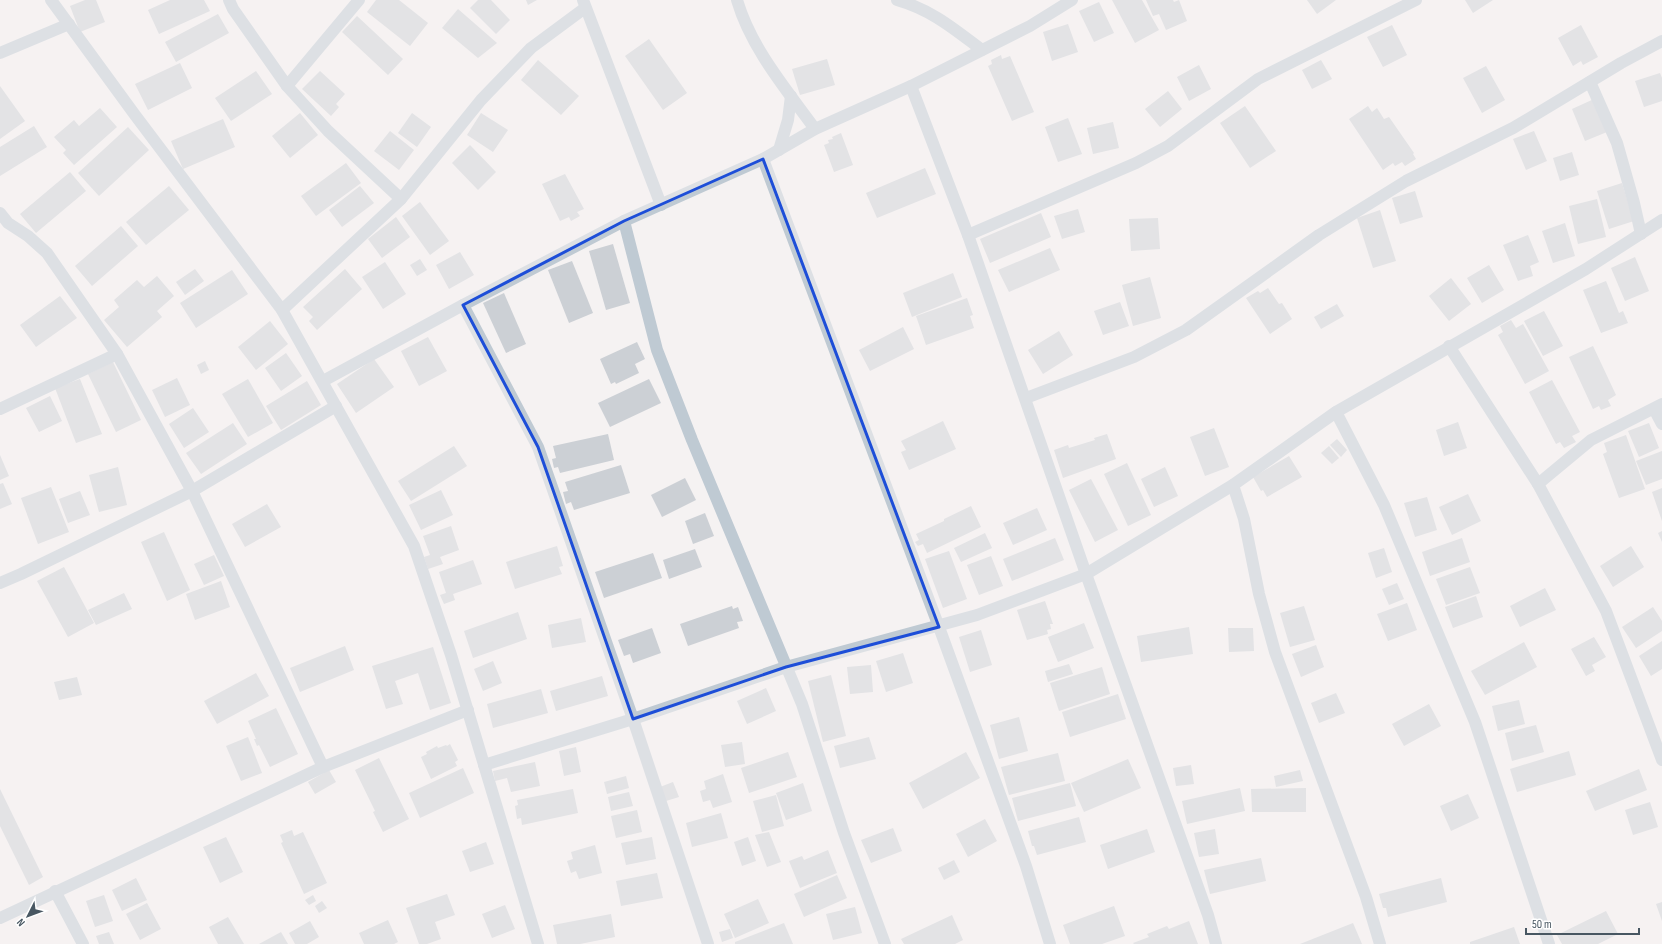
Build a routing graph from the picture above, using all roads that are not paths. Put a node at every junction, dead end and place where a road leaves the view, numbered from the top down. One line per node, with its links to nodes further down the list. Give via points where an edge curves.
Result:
1 (51, 0): 9 (street)
2 (228, 0): 14 (street)
3 (359, 0): 14 (street)
4 (737, 0): 16 (street, via 740,12 764,58)
5 (897, 0): 11 (street, via 942,19)
6 (1072, 0): 11 (street, via 1030,26)
7 (1416, 0): 27 (street, via 1258,79 1168,146 1136,163)
8 (584, 4): 20 (street, via 526,53 481,100); 21 (street)
9 (69, 24): 12 (street); 29 (street)
10 (1662, 41): 13 (street)
11 (982, 50): 15 (street)
12 (0, 53)
13 (1590, 82): 26 (street, via 1617,143); 33 (street, via 1512,128 1406,181 1325,231 1186,330 1134,357)
14 (286, 86): 20 (street, via 328,131)
15 (911, 86): 17 (street); 27 (street)
16 (791, 96): 17 (street); 18 (street, via 788,120)
17 (815, 129): 18 (street)
18 (779, 150): 19 (street)
19 (763, 159): 21 (street); 44 (street)
20 (401, 199): 29 (street)
21 (661, 205): 24 (street)
22 (0, 212): 25 (street)
23 (1662, 220): 26 (street)
24 (624, 221): 28 (street); 45 (street, via 657,350)
25 (4, 225): 31 (street, via 28,236 47,253)
26 (1641, 234): 30 (street, via 1586,269)
27 (968, 235): 33 (street)
28 (464, 305): 32 (street); 47 (street, via 538,447)
29 (282, 310): 32 (street)
30 (1449, 346): 37 (street); 39 (street)
31 (117, 354): 36 (street); 41 (street)
32 (323, 381): 34 (street)
33 (1026, 398): 42 (street)
34 (336, 406): 41 (street); 46 (street, via 414,546)
35 (1658, 407): 38 (street); 39 (street, via 1591,440)
36 (0, 409)
37 (1336, 412): 40 (street); 60 (street, via 1384,505 1475,722)
38 (1662, 424)
39 (1538, 484): 48 (street, via 1606,611)
40 (1233, 485): 42 (street); 59 (street, via 1244,519 1259,594 1275,652 1366,897)
41 (192, 491): 43 (street); 50 (street)
42 (1086, 574): 44 (street); 58 (street, via 1208,915)
43 (0, 583)
44 (939, 627): 45 (street); 57 (street, via 1026,866)
45 (786, 667): 47 (street); 56 (street, via 802,704 844,833)
46 (468, 710): 49 (street); 50 (street)
47 (632, 719): 49 (street); 55 (street)
48 (1662, 760)
49 (484, 765): 54 (street)
50 (323, 767): 51 (street)
51 (55, 891): 52 (street); 53 (street)
52 (0, 918)
53 (83, 944)
54 (538, 944)
55 (708, 944)
56 (885, 944)
57 (1050, 944)
58 (1216, 944)
59 (1380, 944)
60 (1549, 944)

